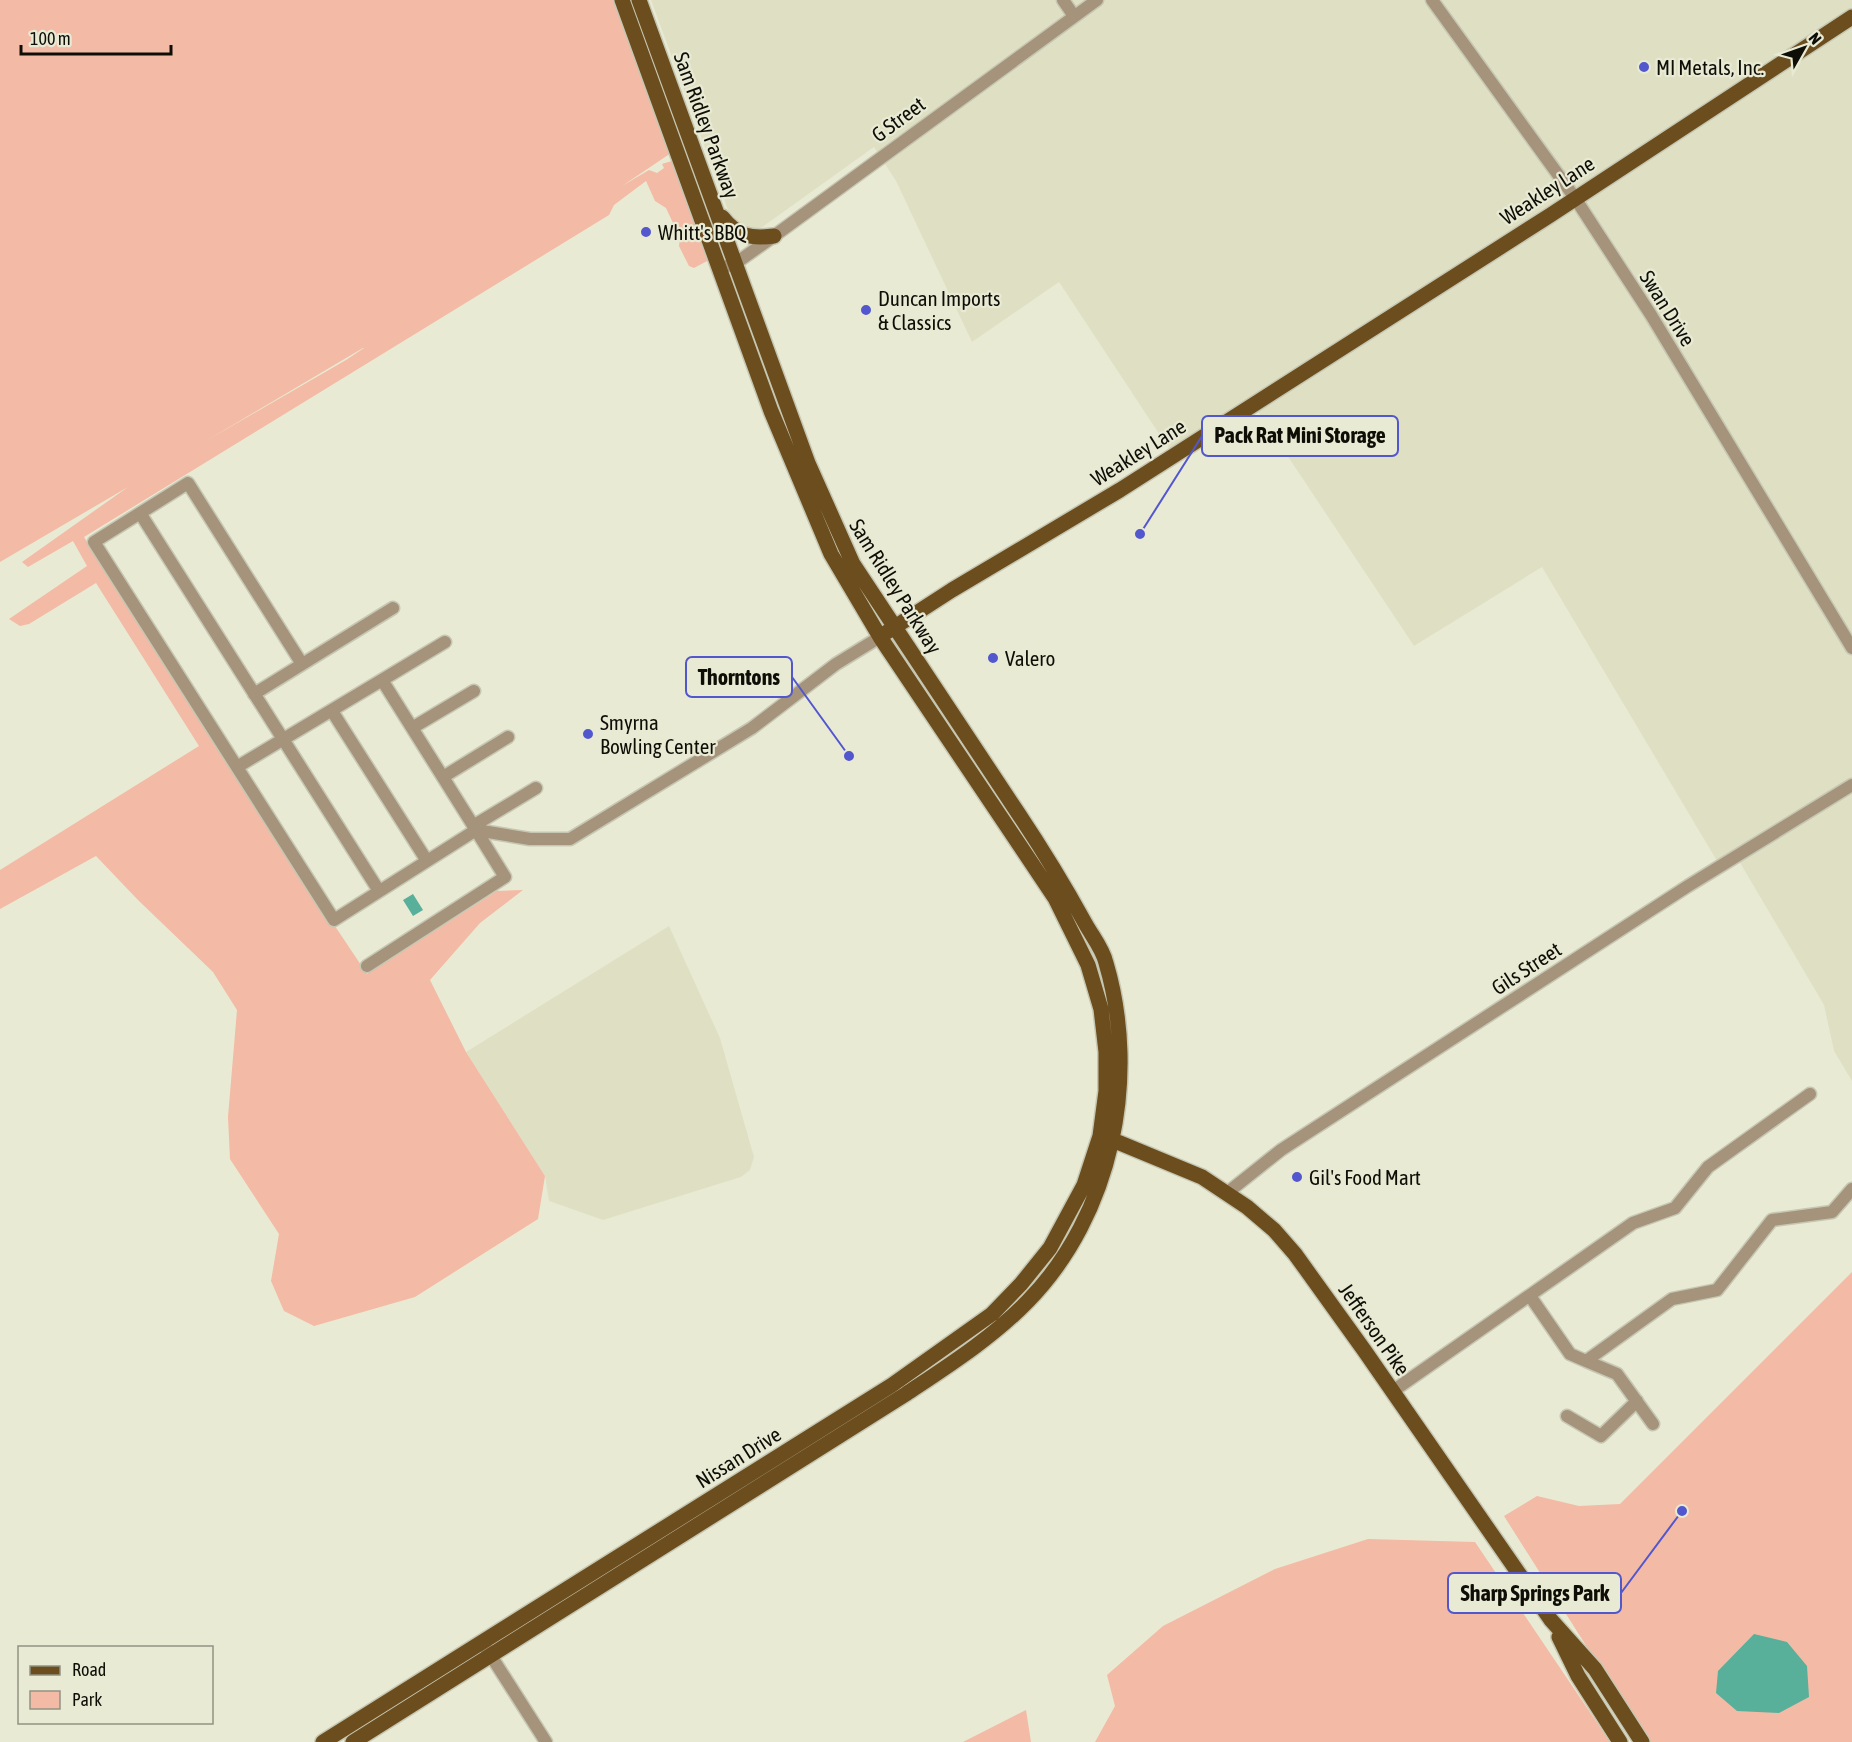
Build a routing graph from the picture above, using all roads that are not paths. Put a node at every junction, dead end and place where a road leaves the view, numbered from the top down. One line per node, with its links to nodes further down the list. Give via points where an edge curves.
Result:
1 (622, 0): 11 (main road, Sam Ridley Parkway)
2 (639, 0): 9 (main road, Sam Ridley Parkway)
3 (1063, 0): 6 (street)
4 (1097, 0): 6 (street, G Street)
5 (1432, 0): 8 (street, Swan Drive)
6 (1074, 16): 10 (street, G Street)
7 (1852, 17): 8 (main road, Weakley Lane)
8 (1575, 198): 14 (main road, Weakley Lane, via 1120,490); 17 (street, Swan Drive, via 1651,315)
9 (716, 210): 10 (main road, via 732,230 746,237); 11 (main road, Sam Ridley Parkway)
10 (774, 236): 11 (street, G Street)
11 (728, 265): 14 (main road, Sam Ridley Parkway, via 830,516 853,564); 15 (main road, Sam Ridley Parkway, via 771,411 804,493 831,554)
12 (140, 513): 18 (street, via 188,483); 21 (street); 26 (street, via 94,542)
13 (393, 608): 18 (street)
14 (895, 628): 15 (main road, Weakley Lane); 35 (main road, Sam Ridley Parkway, via 1052,863 1106,961 1121,1048 1119,1093)
15 (880, 637): 30 (street, Weakley Lane, via 828,670 752,728 570,839 530,839); 35 (main road, Sam Ridley Parkway, via 1055,898 1088,965 1101,1009 1106,1052)
16 (445, 642): 19 (street)
17 (1852, 648)
18 (302, 664): 21 (street)
19 (382, 680): 22 (street); 23 (street)
20 (474, 690): 23 (street)
21 (254, 694): 25 (street)
22 (332, 711): 25 (street); 31 (street)
23 (412, 728): 27 (street)
24 (508, 737): 27 (street)
25 (284, 739): 26 (street); 32 (street)
26 (237, 767): 32 (street, via 333,920)
27 (443, 777): 30 (street)
28 (1852, 785): 37 (street, Gils Street, via 1688,886 1281,1150)
29 (536, 788): 30 (street)
30 (475, 828): 31 (street); 33 (street, via 505,877)
31 (427, 861): 32 (street)
32 (378, 891)
33 (367, 966)
34 (1810, 1094): 38 (street, via 1708,1167 1675,1208 1634,1222)
35 (1106, 1137): 37 (main road, Jefferson Pike, via 1179,1166); 45 (main road, Nissan Drive, via 1050,1248 992,1314 892,1384); 46 (main road, Nissan Drive, via 1096,1192 1066,1257 1028,1302 975,1347 906,1395)
36 (1852, 1189): 39 (street, via 1832,1212 1772,1220 1717,1290 1672,1299)
37 (1227, 1193): 40 (main road, Jefferson Pike, via 1274,1230 1295,1254)
38 (1530, 1296): 39 (street, via 1570,1354); 40 (street)
39 (1586, 1361): 41 (street, via 1617,1374)
40 (1393, 1391): 44 (main road, Jefferson Pike)
41 (1637, 1401): 42 (street, via 1601,1436); 43 (street)
42 (1567, 1416)
43 (1653, 1424)
44 (1551, 1620): 50 (main road, Jefferson Pike, via 1578,1676); 51 (main road, Jefferson Pike, via 1594,1670)
45 (482, 1642): 46 (street); 47 (main road, Nissan Drive)
46 (491, 1656): 48 (main road, Nissan Drive); 49 (street)
47 (323, 1742)
48 (353, 1742)
49 (546, 1742)
50 (1620, 1742)
51 (1642, 1742)

